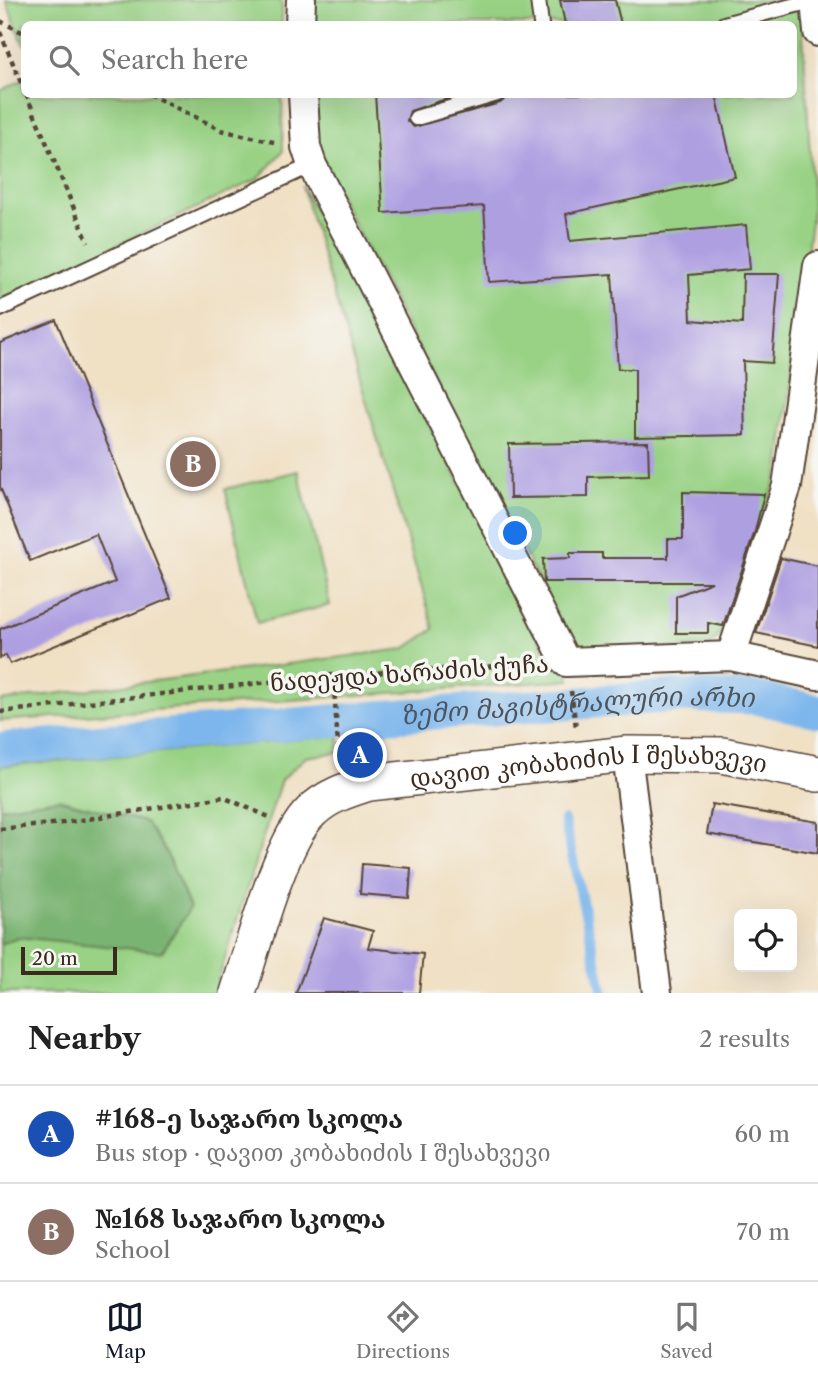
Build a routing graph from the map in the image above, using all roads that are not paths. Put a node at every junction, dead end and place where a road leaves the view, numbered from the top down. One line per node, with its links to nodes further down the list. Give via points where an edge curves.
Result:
1 (301, 0): 4 (street)
2 (538, 0): 5 (lane)
3 (815, 0): 6 (lane); 7 (street)
4 (300, 21)
5 (541, 21)
6 (735, 21)
7 (818, 32)
8 (303, 98): 11 (street)
9 (484, 98): 10 (lane)
10 (416, 118)
11 (309, 156): 13 (lane); 14 (street, ნადეჟდა ხარაძის ქუჩა, via 568,671)
12 (818, 266): 14 (street, via 787,486)
13 (0, 309)
14 (730, 656): 15 (street, ნადეჟდა ხარაძის ქუჩა)
15 (818, 675)
16 (627, 754): 17 (street, დავით კობახიძის I შესახვევი, via 722,755); 18 (street, დავით კობახიძის I შესახვევი, via 369,783 324,801 308,814 280,867); 19 (street)
17 (818, 774)
18 (238, 993)
19 (657, 993)

